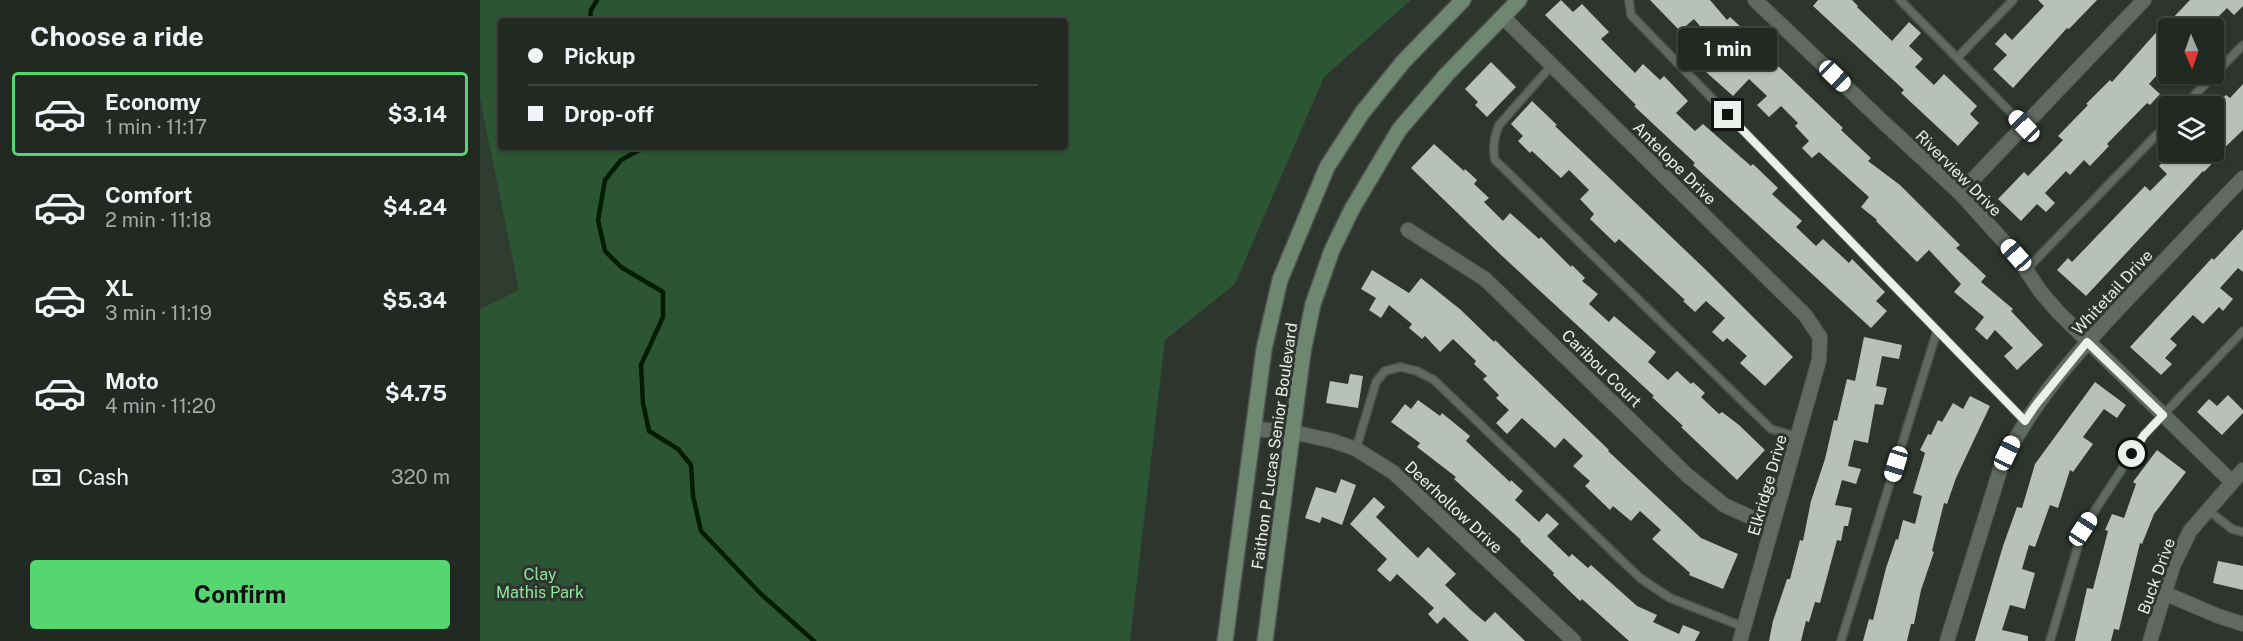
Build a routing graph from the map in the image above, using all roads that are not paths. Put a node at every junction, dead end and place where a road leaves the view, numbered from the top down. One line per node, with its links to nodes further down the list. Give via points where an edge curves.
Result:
1 (1463, 0): 25 (main road, Faithon P Lucas Senior Boulevard, via 1403,62 1362,113 1327,167 1280,280 1264,349)
2 (1519, 0): 8 (main road, Faithon P Lucas Senior Boulevard)
3 (1629, 0): 19 (lane, via 1631,15)
4 (1755, 0): 16 (street, Riverview Drive)
5 (1900, 0): 10 (lane)
6 (2013, 0): 10 (lane)
7 (2144, 0): 13 (street)
8 (1503, 16): 11 (street, Antelope Drive); 26 (main road, Faithon P Lucas Senior Boulevard, via 1399,130 1352,209 1313,304)
9 (2243, 45): 12 (lane)
10 (1957, 58): 13 (lane)
11 (1552, 65): 21 (street, Antelope Drive, via 1805,315); 27 (lane, via 1499,125 1493,150 1495,160 1771,429)
12 (2194, 96)
13 (2024, 126): 16 (street)
14 (2158, 133): 18 (lane)
15 (2243, 178): 22 (street, Whitetail Drive)
16 (1960, 193): 18 (street, Riverview Drive)
17 (1408, 230): 32 (street, Caribou Court, via 1485,279 1724,505)
18 (2026, 270): 22 (street, Riverview Drive)
19 (1937, 331): 24 (lane); 41 (lane)
20 (2243, 331): 23 (lane)
21 (1820, 337): 27 (street, Elkridge Drive, via 1819,360)
22 (2087, 342): 23 (street, Riverview Drive); 24 (street, Whitetail Drive)
23 (2163, 415): 30 (street, Riverview Drive); 43 (lane, via 2144,435 2083,529)
24 (2025, 421): 42 (street, Whitetail Drive, via 2001,467)
25 (1255, 429): 26 (street, Deerhollow Drive); 37 (main road, Faithon P Lucas Senior Boulevard)
26 (1292, 432): 28 (street, Deerhollow Drive); 38 (main road, Faithon P Lucas Senior Boulevard)
27 (1797, 437): 32 (street, Elkridge Drive)
28 (1356, 449): 36 (lane, via 1376,382 1385,371 1400,367 1417,371 1434,380 1640,578 1670,598); 39 (street, Deerhollow Drive, via 1416,491 1440,518)
29 (2243, 470): 30 (street, Buck Drive)
30 (2232, 482): 31 (street, Buck Drive)
31 (2208, 510): 33 (lane, via 2232,529); 34 (street, Buck Drive, via 2190,531)
32 (1772, 527): 36 (street, Elkridge Drive)
33 (2243, 532)
34 (2164, 593): 35 (street); 44 (street, Buck Drive)
35 (2243, 624)
36 (1744, 627): 40 (street, Elkridge Drive)
37 (1225, 641)
38 (1265, 641)
39 (1574, 641)
40 (1740, 641)
41 (1841, 641)
42 (1947, 641)
43 (2050, 641)
44 (2150, 641)

